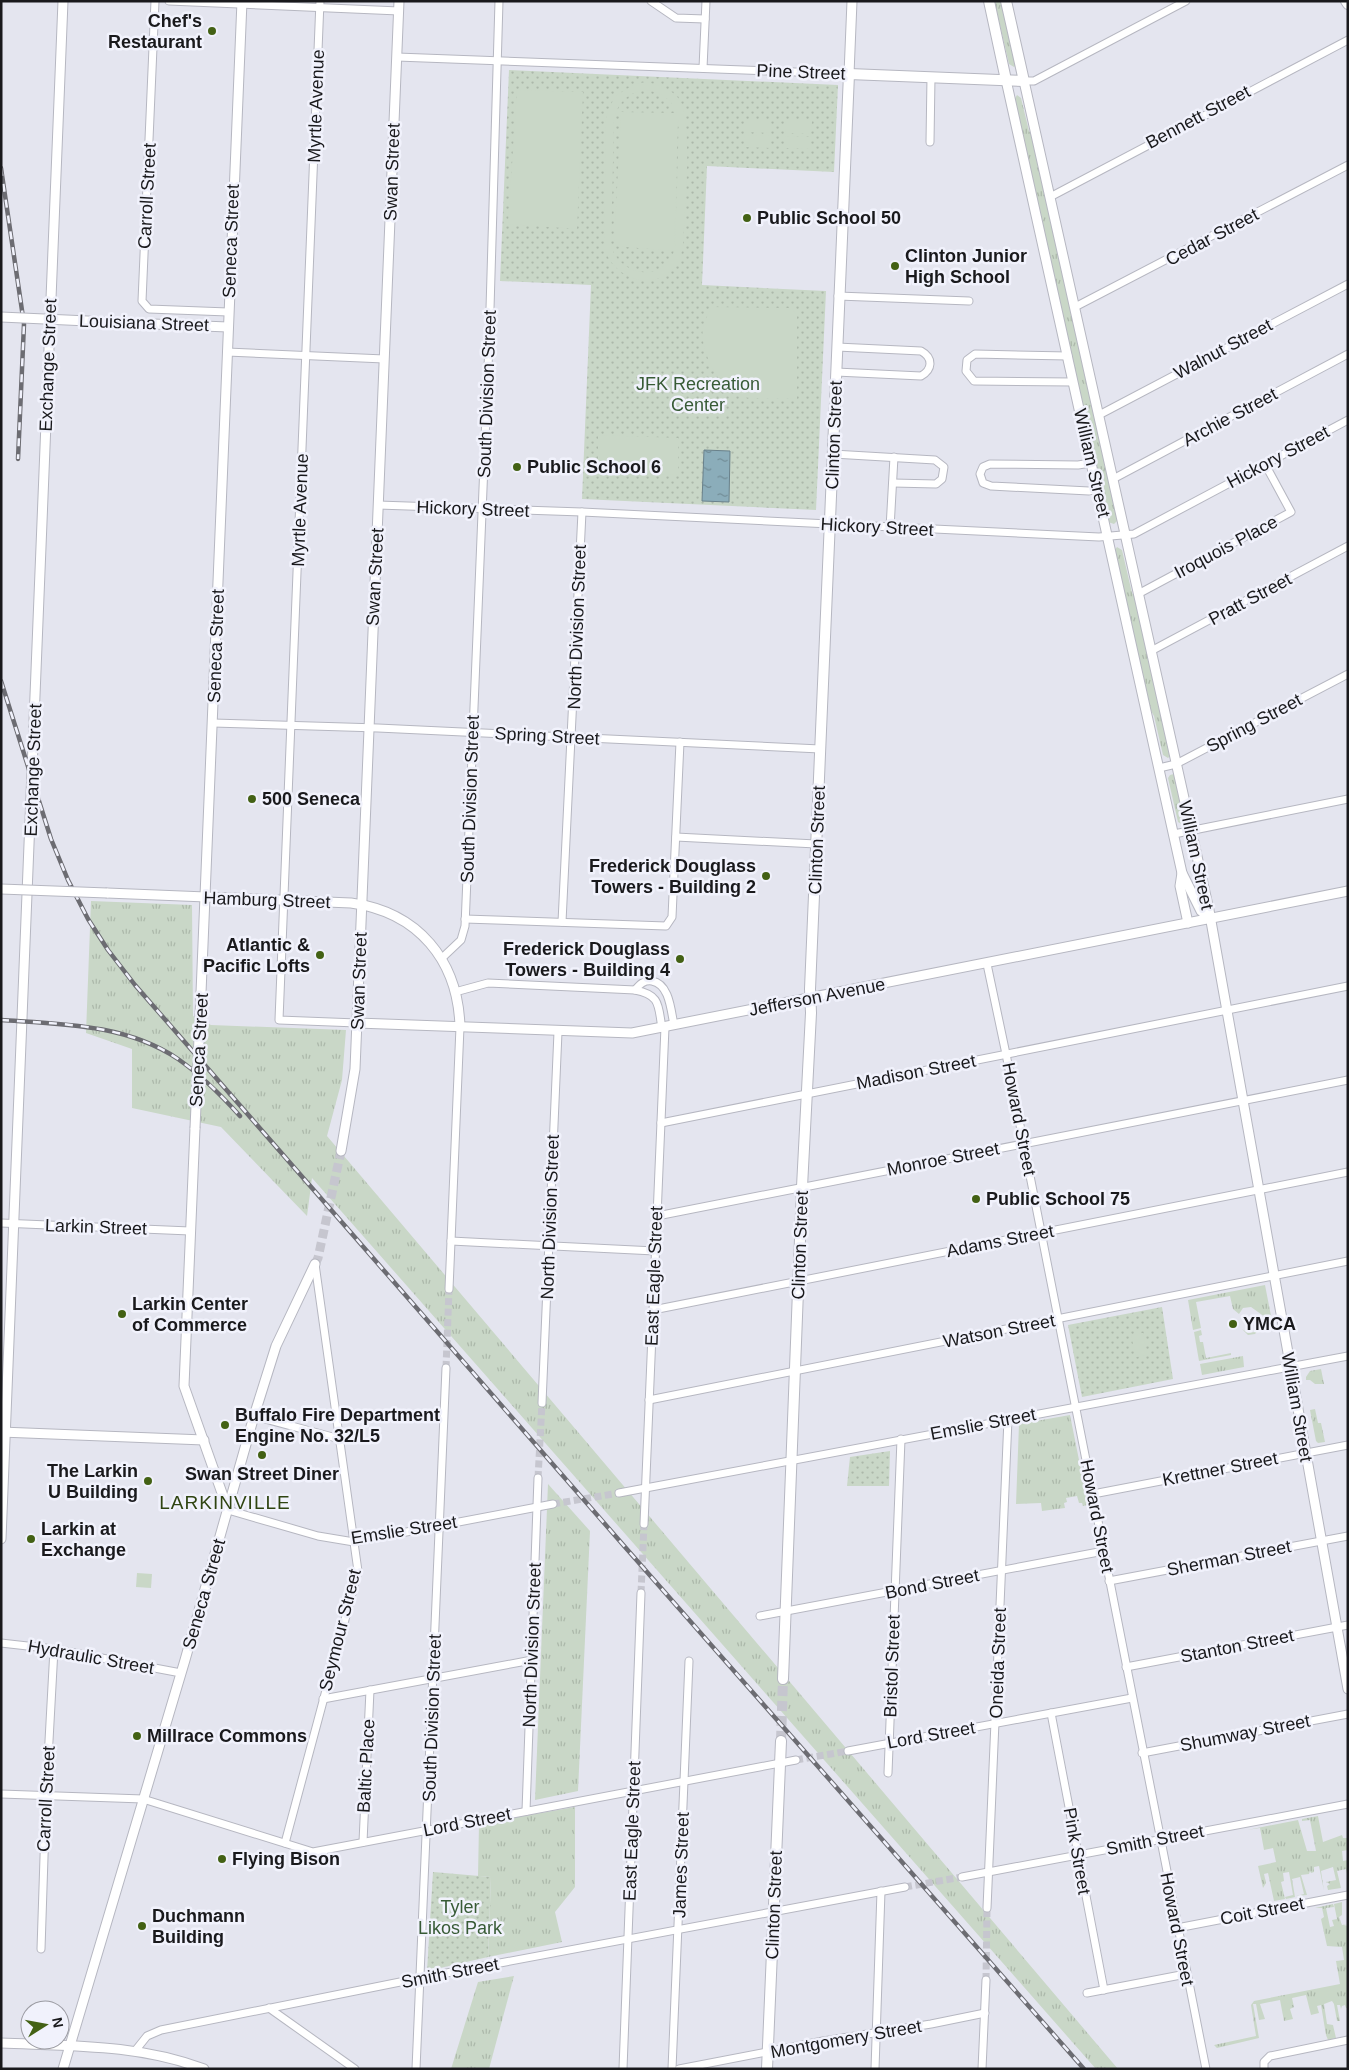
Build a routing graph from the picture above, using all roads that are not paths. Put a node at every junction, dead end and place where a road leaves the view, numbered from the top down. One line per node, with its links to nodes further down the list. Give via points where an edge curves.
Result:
1 (63, 1): 109 (main road, Exchange Street)
2 (155, 1): 30 (street, Carroll Street, via 142,301 149,309)
3 (169, 1): 11 (street)
4 (500, 1): 17 (street, South Division Street)
5 (651, 1): 14 (street, via 676,18)
6 (706, 1): 14 (street)
7 (852, 1): 19 (main road, Clinton Street)
8 (989, 1): 21 (main road, William Street)
9 (1006, 1): 22 (main road, William Street)
10 (1186, 1): 22 (street, Pine Street, via 1034,81)
11 (242, 3): 12 (street); 30 (main road, Seneca Street)
12 (320, 4): 13 (street); 36 (street, Myrtle Avenue)
13 (399, 6): 16 (main road, Swan Street)
14 (705, 19): 18 (street)
15 (1348, 40): 25 (street, Bennett Street)
16 (396, 57): 17 (street, Pine Street); 38 (main road, Swan Street)
17 (497, 61): 18 (street, Pine Street); 51 (street, South Division Street)
18 (703, 68): 19 (street, Pine Street)
19 (849, 74): 20 (main road, Pine Street); 27 (main road, Clinton Street)
20 (931, 77): 21 (main road, Pine Street); 23 (street)
21 (1006, 80): 22 (main road, Pine Street); 37 (main road, William Street)
22 (1024, 81): 25 (main road, William Street)
23 (930, 142)
24 (1348, 165): 29 (street, Cedar Street)
25 (1050, 197): 29 (main road, William Street)
26 (1348, 284): 41 (street, Walnut Street)
27 (838, 296): 28 (street); 33 (main road, Clinton Street)
28 (969, 301)
29 (1075, 307): 41 (main road, William Street)
30 (228, 312): 32 (main road, Seneca Street)
31 (1, 317): 32 (main road, Louisiana Street, bridge)
32 (228, 327): 34 (main road, Seneca Street)
33 (838, 347): 39 (main road, Clinton Street); 39 (street, via 922,352 930,358 931,364 928,372 921,376)
34 (227, 352): 36 (street); 61 (main road, Seneca Street)
35 (1348, 354): 47 (street, Archie Street)
36 (306, 355): 38 (street); 62 (street, Myrtle Avenue)
37 (1068, 356): 40 (main road, William Street); 40 (street, via 975,354 967,360 966,371 974,381)
38 (384, 359): 50 (main road, Swan Street)
39 (836, 372): 43 (main road, Clinton Street)
40 (1073, 382): 45 (main road, William Street)
41 (1099, 415): 47 (main road, William Street)
42 (1348, 420): 46 (street, Hickory Street)
43 (833, 454): 44 (street); 53 (main road, Clinton Street)
44 (894, 457): 48 (street); 48 (street, via 936,460 944,467 944,474 936,484)
45 (1092, 464): 49 (main road, William Street); 49 (street, via 990,464 983,467 980,474 983,484 991,486)
46 (1265, 464): 55 (street, Hickory Street, via 1134,534); 58 (street, Iroquois Place, via 1291,512)
47 (1113, 480): 55 (main road, William Street)
48 (893, 483): 54 (street)
49 (1097, 489): 56 (main road, William Street)
50 (378, 505): 51 (street, Hickory Street); 63 (main road, Swan Street)
51 (482, 509): 52 (street, Hickory Street); 64 (street, South Division Street)
52 (582, 512): 53 (street, Hickory Street); 65 (street, North Division Street)
53 (830, 525): 54 (street, Hickory Street); 67 (main road, Clinton Street)
54 (890, 528): 56 (street, Hickory Street)
55 (1125, 535): 56 (street, Hickory Street); 58 (main road, William Street)
56 (1108, 536): 69 (main road, William Street)
57 (1348, 546): 59 (street, Pratt Street)
58 (1138, 594): 59 (main road, William Street)
59 (1151, 651): 68 (main road, William Street)
60 (1348, 674): 68 (street, Spring Street)
61 (213, 723): 62 (street, Spring Street); 78 (main road, Seneca Street)
62 (292, 726): 63 (street, Spring Street); 79 (street, Myrtle Avenue)
63 (368, 728): 64 (street, Spring Street); 80 (main road, Swan Street)
64 (473, 732): 65 (street, Spring Street); 81 (street, South Division Street)
65 (572, 737): 66 (street, Spring Street); 83 (street, North Division Street)
66 (680, 742): 67 (street, Spring Street); 73 (street)
67 (820, 749): 74 (main road, Clinton Street)
68 (1176, 764): 69 (street, Spring Street); 71 (main road, William Street)
69 (1159, 768): 72 (main road, William Street)
70 (1348, 799): 71 (street)
71 (1191, 831): 72 (street); 82 (main road, William Street)
72 (1174, 834): 75 (main road, William Street)
73 (676, 837): 74 (street); 83 (street, via 672,917 666,926)
74 (816, 844): 90 (main road, Clinton Street)
75 (1182, 873): 82 (main road, William Street, via 1201,911); 84 (main road, via 1180,886)
76 (1, 889): 78 (main road, Hamburg Street, bridge)
77 (1348, 891): 82 (main road, Jefferson Avenue)
78 (206, 897): 79 (main road, Hamburg Street); 110 (main road, Seneca Street, bridge)
79 (284, 900): 80 (main road, Hamburg Street); 92 (street, Myrtle Avenue)
80 (362, 904): 85 (main road, Hamburg Street, via 410,924); 93 (main road, Swan Street)
81 (465, 919): 83 (street); 85 (street, South Division Street, via 461,940)
82 (1210, 919): 84 (main road, Jefferson Avenue); 91 (main road, William Street)
83 (562, 922)
84 (1188, 923): 86 (main road, Jefferson Avenue)
85 (442, 958): 89 (main road, Hamburg Street)
86 (987, 964): 90 (main road, Jefferson Avenue); 97 (street, Howard Street)
87 (1348, 986): 91 (street, Madison Street)
88 (636, 990): 89 (street, East Eagle Street, via 488,984); 95 (street, East Eagle Street, via 651,994 656,999); 95 (street, East Eagle Street, via 639,984 649,981 662,987 667,996)
89 (456, 992): 94 (main road, Hamburg Street)
90 (810, 998): 95 (main road, Jefferson Avenue); 99 (main road, Clinton Street)
91 (1226, 1010): 97 (street, Madison Street); 100 (main road, William Street)
92 (279, 1020): 93 (street, Jefferson Avenue)
93 (357, 1023): 94 (main road, Jefferson Avenue); 103 (main road, Swan Street, via 355,1069)
94 (460, 1027): 96 (main road, Jefferson Avenue); 112 (street)
95 (667, 1027): 96 (main road, Jefferson Avenue, via 622,1034); 101 (street, East Eagle Street)
96 (558, 1032): 113 (street, North Division Street)
97 (1006, 1054): 99 (street, Madison Street); 102 (street, Howard Street)
98 (1348, 1080): 100 (street, Monroe Street)
99 (807, 1093): 101 (street, Madison Street); 105 (main road, Clinton Street)
100 (1242, 1100): 102 (street, Monroe Street); 106 (main road, William Street)
101 (661, 1123): 107 (street, East Eagle Street)
102 (1024, 1144): 105 (street, Monroe Street); 111 (street, Howard Street)
103 (341, 1151)
104 (1348, 1172): 106 (street, Adams Street)
105 (802, 1187): 107 (street, Monroe Street); 118 (main road, Clinton Street)
106 (1258, 1189): 111 (street, Adams Street); 117 (main road, William Street)
107 (657, 1216): 114 (street, East Eagle Street)
108 (1, 1223): 109 (street, Larkin Street)
109 (13, 1224): 110 (street, Larkin Street); 131 (main road, Exchange Street)
110 (190, 1231): 134 (main road, Seneca Street, via 184,1386)
111 (1041, 1233): 118 (street, Adams Street); 121 (street, Howard Street)
112 (451, 1240): 113 (street); 119 (street)
113 (549, 1246): 114 (street); 127 (street, North Division Street)
114 (656, 1251): 120 (street, East Eagle Street)
115 (1348, 1261): 117 (street, Watson Street)
116 (315, 1264): 129 (main road, via 276,1346); 132 (street, Seymour Street)
117 (1274, 1276): 121 (street, Watson Street); 123 (main road, William Street)
118 (798, 1281): 120 (street, Adams Street); 125 (main road, Clinton Street)
119 (449, 1289)
120 (653, 1310): 126 (street, East Eagle Street)
121 (1058, 1319): 125 (street, Watson Street); 128 (street, Howard Street)
122 (1348, 1356): 123 (street, Emslie Street)
123 (1290, 1367): 128 (street, Emslie Street); 136 (main road, William Street)
124 (446, 1368): 146 (street, South Division Street)
125 (795, 1371): 126 (street, Watson Street); 137 (main road, Clinton Street)
126 (650, 1400): 139 (street, East Eagle Street)
127 (542, 1403)
128 (1076, 1406): 130 (street, Emslie Street); 141 (street, Howard Street)
129 (254, 1416): 132 (street); 144 (main road)
130 (1008, 1419): 133 (street, Emslie Street); 152 (street, Oneida Street)
131 (4, 1432): 134 (main road); 148 (main road, Exchange Street)
132 (340, 1439): 150 (street, Seymour Street)
133 (901, 1439): 137 (street, Emslie Street); 154 (street, Bristol Street)
134 (204, 1440): 144 (main road, Seneca Street)
135 (1348, 1445): 136 (street, Krettner Street)
136 (1306, 1453): 141 (street, Krettner Street); 149 (main road, William Street)
137 (792, 1460): 139 (street, Emslie Street); 156 (main road, Clinton Street)
138 (538, 1478): 143 (street, North Division Street)
139 (646, 1488): 140 (street, Emslie Street); 145 (street, East Eagle Street)
140 (619, 1493)
141 (1093, 1494): 151 (street, Howard Street)
142 (553, 1504): 143 (street, Emslie Street)
143 (537, 1507): 146 (street, Emslie Street); 162 (street, North Division Street)
144 (228, 1510): 150 (street, Emslie Street, via 318,1536); 165 (main road, Seneca Street)
145 (644, 1524)
146 (440, 1526): 150 (street, Emslie Street); 166 (street, South Division Street)
147 (1348, 1536): 149 (street, Sherman Street)
148 (1, 1539)
149 (1321, 1541): 153 (street, Sherman Street); 159 (main road, William Street)
150 (354, 1542): 171 (street, Seymour Street, via 358,1571)
151 (1104, 1551): 152 (street, Bond Street); 153 (street, Howard Street)
152 (1002, 1570): 154 (street, Bond Street); 174 (street, Oneida Street)
153 (1109, 1581): 164 (street, Howard Street)
154 (894, 1591): 156 (street, Bond Street); 176 (street, Bristol Street)
155 (641, 1593): 183 (street, East Eagle Street)
156 (786, 1611): 157 (street, Bond Street); 167 (main road, Clinton Street)
157 (760, 1616)
158 (1348, 1625): 159 (street, Stanton Street)
159 (1336, 1627): 164 (street, Stanton Street); 168 (main road, William Street)
160 (1, 1643): 161 (street, Hydraulic Street)
161 (54, 1649): 165 (street, Hydraulic Street); 185 (street, Carroll Street)
162 (532, 1660): 166 (street); 188 (street, North Division Street)
163 (689, 1662): 182 (street, James Street)
164 (1126, 1667): 170 (street, Howard Street)
165 (181, 1673): 186 (main road, Seneca Street)
166 (433, 1678): 169 (street); 189 (street, South Division Street)
167 (784, 1679)
168 (1348, 1689)
169 (370, 1690): 171 (street); 191 (street, Baltic Place)
170 (1132, 1698): 172 (street, Lord Street); 178 (street, Howard Street)
171 (323, 1699): 192 (street, Seymour Street)
172 (1051, 1713): 174 (street, Lord Street); 193 (street, Pink Street)
173 (1348, 1714): 178 (street, Shumway Street)
174 (995, 1723): 176 (street, Lord Street); 194 (street, Oneida Street)
175 (780, 1741): 180 (main road, Clinton Street)
176 (889, 1743): 177 (street, Lord Street); 181 (street, Bristol Street)
177 (848, 1750)
178 (1142, 1753): 190 (street, Howard Street)
179 (796, 1760): 180 (street, Lord Street)
180 (779, 1764): 182 (street, Lord Street); 200 (main road, Clinton Street)
181 (888, 1773)
182 (684, 1781): 183 (street, Lord Street); 202 (street, James Street)
183 (633, 1790): 188 (street, Lord Street); 203 (street, East Eagle Street)
184 (1, 1794): 185 (street, Lord Street)
185 (46, 1796): 186 (street, Lord Street); 204 (street, Carroll Street)
186 (143, 1799): 192 (street, Lord Street); 216 (main road, Seneca Street)
187 (1348, 1804): 190 (street, Smith Street)
188 (526, 1811): 189 (street, Lord Street)
189 (428, 1830): 191 (street, Lord Street); 206 (street, South Division Street)
190 (1159, 1840): 193 (street, Smith Street); 201 (street, Howard Street)
191 (363, 1842): 192 (street, Lord Street, via 313,1852)
192 (285, 1843)
193 (1078, 1855): 194 (street, Smith Street); 208 (street, Pink Street)
194 (989, 1872): 195 (street, Smith Street); 199 (street, Oneida Street)
195 (962, 1877)
196 (905, 1887): 197 (street, Smith Street)
197 (882, 1891): 200 (street, Smith Street); 212 (street)
198 (1348, 1895): 201 (street, Coit Street)
199 (987, 1908)
200 (774, 1911): 202 (street, Smith Street); 219 (main road, Clinton Street)
201 (1177, 1928): 205 (street, Howard Street)
202 (678, 1930): 203 (street, Smith Street); 225 (street, James Street)
203 (628, 1939): 206 (street, Smith Street); 224 (street, East Eagle Street)
204 (41, 1949)
205 (1186, 1974): 208 (street); 230 (street, Howard Street)
206 (420, 1978): 210 (street, Smith Street); 223 (street, South Division Street)
207 (986, 1980): 211 (street)
208 (1104, 1990): 209 (street)
209 (1087, 1993)
210 (269, 2008): 218 (street, Smith Street, via 160,2030 147,2036); 222 (street)
211 (984, 2013): 212 (street, Montgomery Street); 229 (street)
212 (877, 2032): 219 (street, Montgomery Street); 228 (street)
213 (1348, 2040): 231 (street, via 1270,2056 1264,2062)
214 (1, 2043): 215 (main road)
215 (20, 2044)
216 (70, 2046): 218 (main road)
217 (69, 2050): 220 (main road, Seneca Street)
218 (135, 2051): 221 (main road)
219 (768, 2052): 226 (street, Montgomery Street); 227 (main road, Clinton Street)
220 (63, 2069)
221 (204, 2069)
222 (355, 2069)
223 (416, 2069)
224 (623, 2069)
225 (672, 2069)
226 (678, 2069)
227 (767, 2069)
228 (875, 2069)
229 (982, 2069)
230 (1206, 2069)
231 (1264, 2069)

